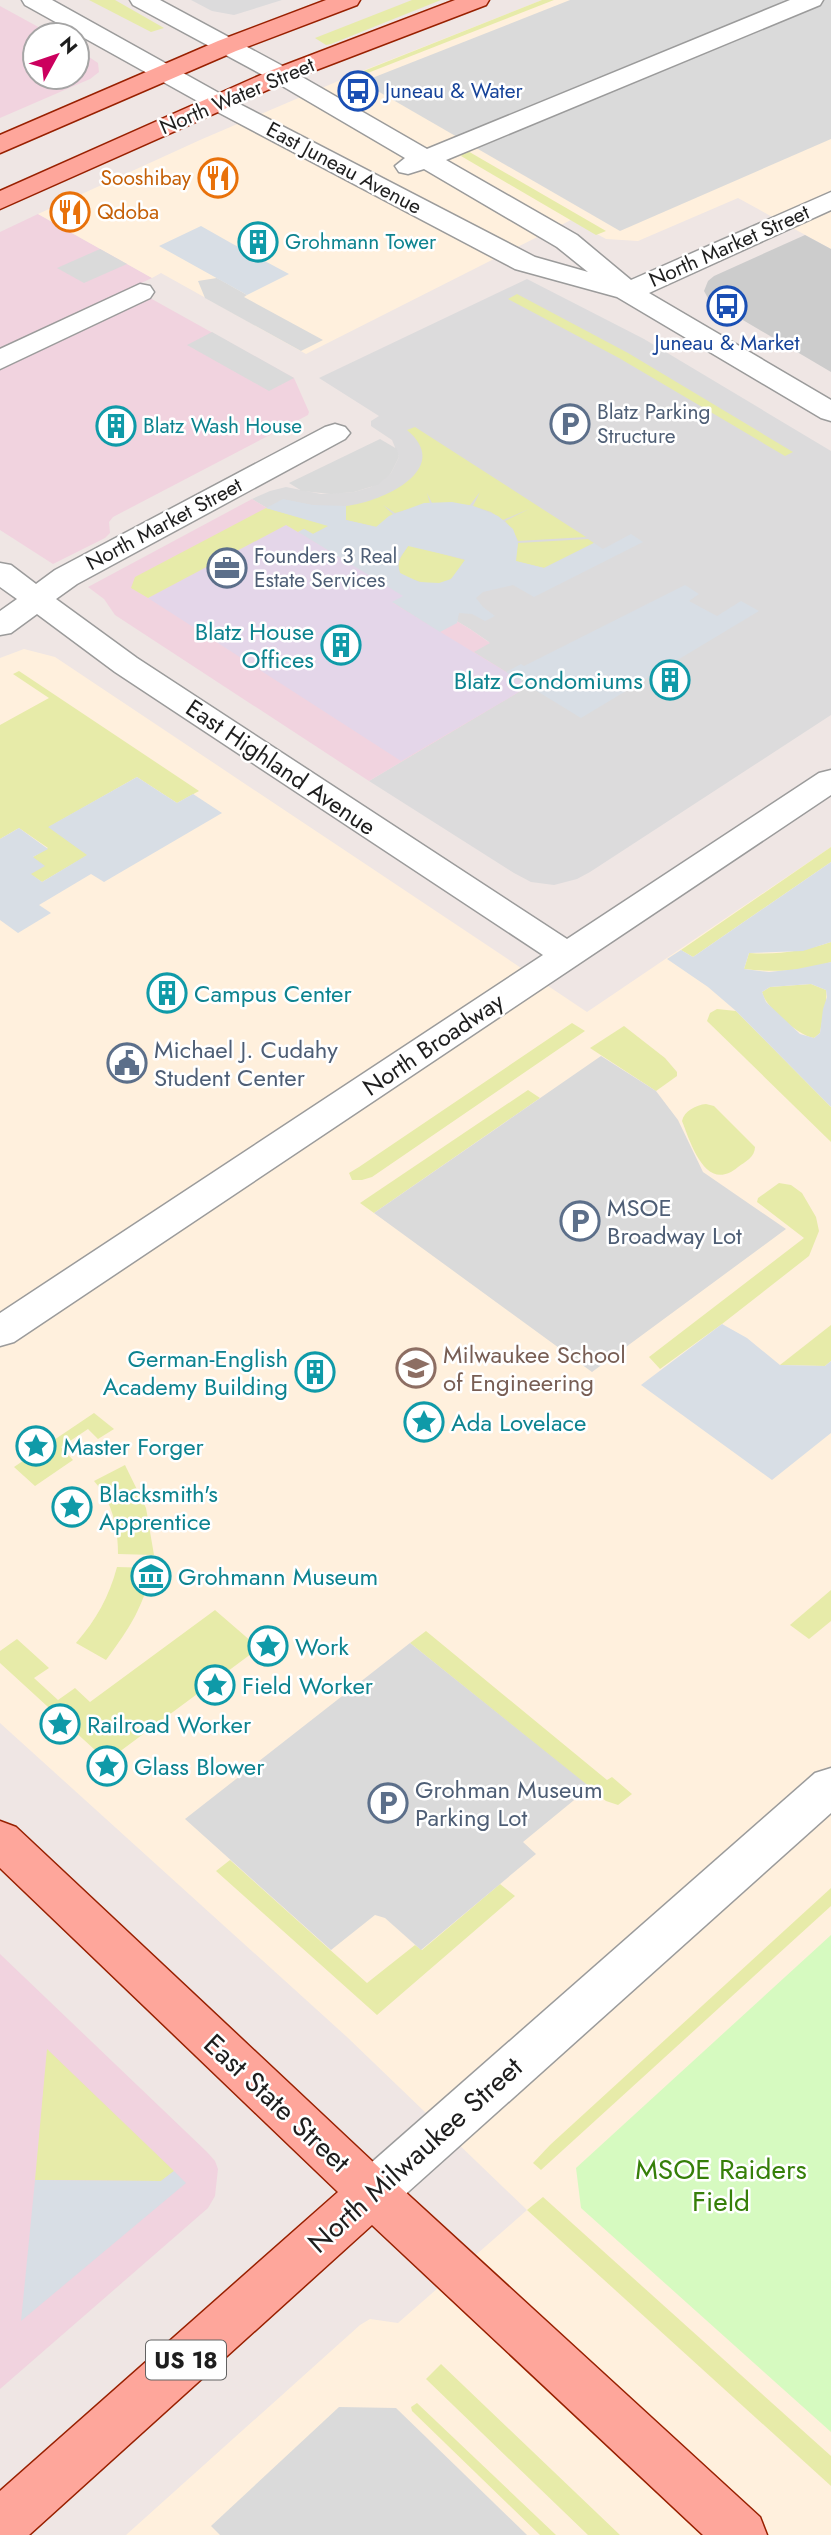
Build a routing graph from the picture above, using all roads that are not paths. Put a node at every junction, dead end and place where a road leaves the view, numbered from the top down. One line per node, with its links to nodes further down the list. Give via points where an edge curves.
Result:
1 (34, 0): 7 (street, East Juneau Avenue)
2 (142, 0): 6 (street, East Juneau Avenue)
3 (348, 0): 6 (main road, North Water Street)
4 (477, 0): 8 (main road, North Water Street)
5 (811, 0): 11 (street)
6 (227, 46): 7 (main road, North Water Street); 8 (street, East Juneau Avenue)
7 (165, 72): 9 (street, East Juneau Avenue); 10 (main road, North Water Street)
8 (281, 75): 9 (main road, North Water Street); 11 (street, East Juneau Avenue)
9 (219, 103): 12 (street, East Juneau Avenue); 14 (main road, North Water Street)
10 (0, 145)
11 (424, 159): 12 (street); 16 (street, East Juneau Avenue, via 567,241)
12 (371, 182): 16 (street, East Juneau Avenue, via 525,263)
13 (831, 200): 16 (street, North Market Street)
14 (0, 201)
15 (140, 292): 17 (street)
16 (628, 292): 18 (street, East Juneau Avenue)
17 (0, 360)
18 (831, 412)
19 (335, 433): 21 (street, North Market Street, via 66,577)
20 (0, 572): 21 (street, East Highland Avenue)
21 (37, 599): 22 (street, North Market Street); 24 (street, East Highland Avenue, via 126,664)
22 (0, 626)
23 (831, 780): 24 (street, North Broadway)
24 (567, 955): 25 (street, North Broadway)
25 (0, 1332)
26 (831, 1786): 28 (street, North Milwaukee Street)
27 (0, 1840): 28 (main road, East State Street)
28 (372, 2193): 29 (main road, North Milwaukee Street / US 18); 30 (main road, East State Street)
29 (0, 2526)
30 (741, 2535)

